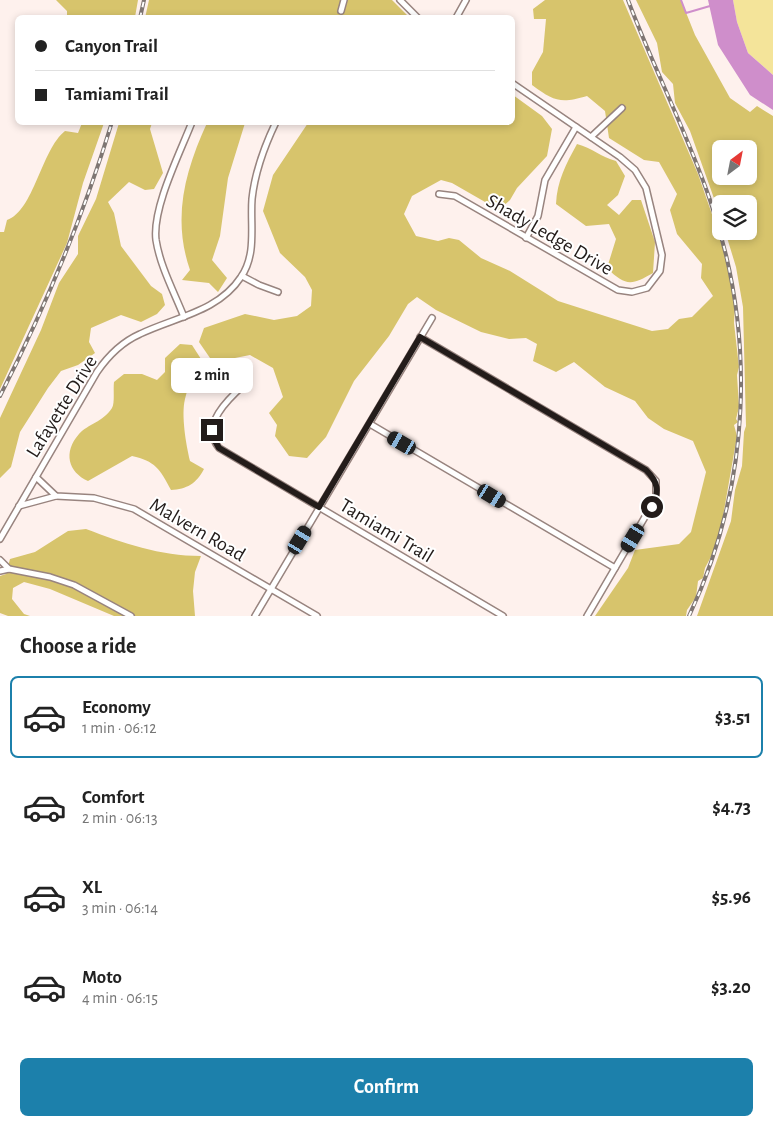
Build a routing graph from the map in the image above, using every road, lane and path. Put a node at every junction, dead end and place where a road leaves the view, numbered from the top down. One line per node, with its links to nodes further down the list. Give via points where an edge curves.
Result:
1 (344, 0): 4 (street)
2 (400, 0): 5 (street)
3 (466, 0): 6 (street)
4 (342, 11)
5 (415, 15)
6 (458, 15)
7 (515, 86): 11 (street)
8 (622, 108): 12 (street)
9 (191, 125): 17 (street, via 156,224 159,252)
10 (275, 125): 15 (street, Lafayette Drive, via 257,173 252,245)
11 (576, 127): 12 (street); 14 (street, via 549,171 538,216)
12 (591, 137): 14 (street, Shady Ledge Drive, via 628,163 649,193 662,260 659,276 647,288 632,292 618,290)
13 (439, 194): 14 (street, Shady Ledge Drive, via 455,196)
14 (526, 238)
15 (242, 276): 16 (street); 17 (street, Lafayette Drive, via 220,300)
16 (278, 292)
17 (184, 317): 22 (street, Lafayette Drive, via 138,334 109,356)
18 (432, 318): 19 (street)
19 (420, 337): 21 (street); 28 (street, via 653,476 656,498)
20 (245, 384): 25 (street, Tamiami Trail, via 229,398 214,423 212,430 216,444)
21 (370, 424): 25 (street); 28 (street)
22 (36, 477): 23 (street); 24 (street, Lafayette Drive)
23 (56, 496): 24 (street, Malvern Road); 31 (street, Malvern Road, via 94,498 134,509)
24 (19, 506): 26 (street, Lafayette Drive)
25 (319, 507): 31 (street); 35 (street, Tamiami Trail)
26 (0, 539)
27 (0, 560): 29 (street)
28 (615, 568): 36 (street)
29 (9, 569): 30 (street); 32 (street, via 64,581)
30 (0, 571)
31 (271, 589): 33 (street); 34 (street, Malvern Road)
32 (130, 616)
33 (255, 616)
34 (317, 616)
35 (504, 616)
36 (587, 616)

